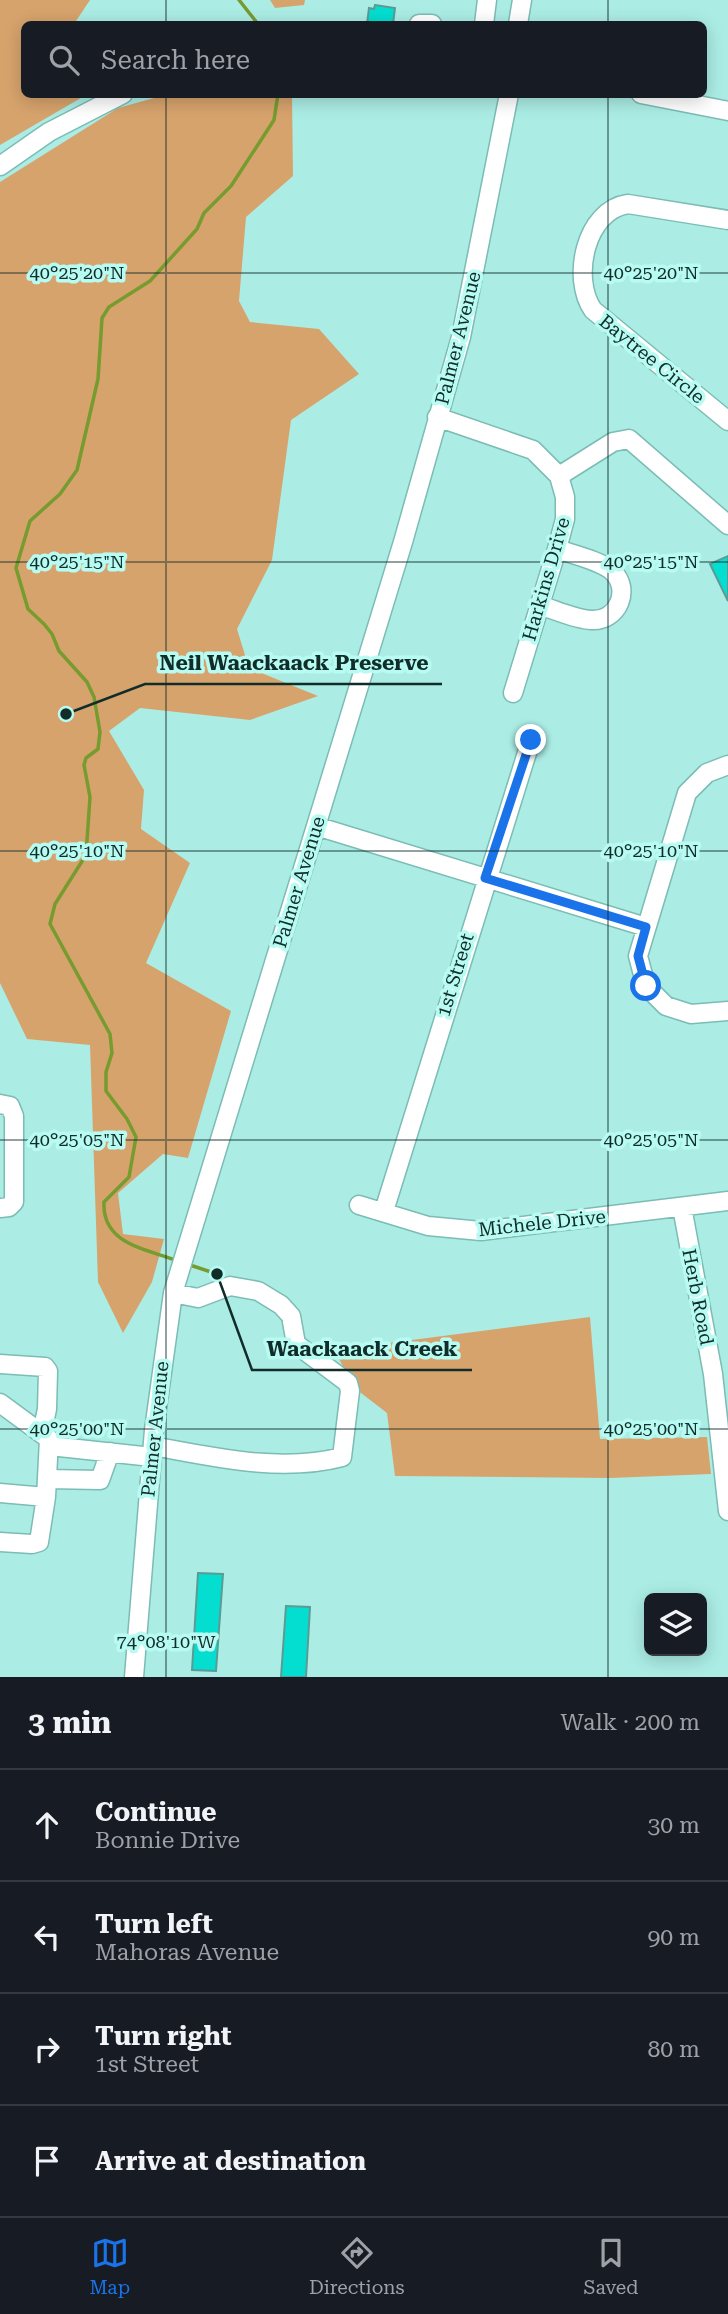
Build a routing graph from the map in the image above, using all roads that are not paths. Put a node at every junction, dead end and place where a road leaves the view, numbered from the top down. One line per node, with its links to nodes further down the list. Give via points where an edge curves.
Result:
1 (487, 0): 3 (street)
2 (522, 0): 4 (street)
3 (484, 21)
4 (518, 21)
5 (115, 98): 9 (street, via 50,132)
6 (508, 98): 11 (street, Palmer Avenue, via 470,297)
7 (661, 98): 8 (street)
8 (728, 111)
9 (0, 166)
10 (728, 220): 12 (street, Baytree Circle, via 628,204 613,208 592,232 582,280 593,310)
11 (437, 417): 13 (street, via 523,445); 20 (street, Palmer Avenue)
12 (728, 421)
13 (559, 475): 14 (street, via 613,442 629,439); 15 (street, Harkins Drive, via 566,507)
14 (728, 525)
15 (557, 549): 16 (street, Harkins Drive); 16 (street, via 609,568 620,581 621,601 610,615 594,620)
16 (539, 605): 17 (street, Harkins Drive)
17 (513, 693)
18 (531, 740): 21 (street, 1st Street)
19 (728, 765): 22 (street, via 707,773 687,793)
20 (316, 826): 21 (street); 30 (street, Palmer Avenue)
21 (485, 878): 22 (street); 29 (street, 1st Street)
22 (646, 927): 23 (street, via 639,962 654,997 678,1012)
23 (728, 1011)
24 (0, 1104): 28 (street, via 10,1106 14,1116 14,1202)
25 (728, 1202): 27 (street, Michele Drive)
26 (359, 1205): 29 (street, Michele Drive)
27 (681, 1207): 29 (street, Michele Drive, via 481,1231 428,1226); 38 (street, Herb Road, via 713,1374)
28 (0, 1208)
29 (384, 1211)
30 (173, 1293): 35 (street, Palmer Avenue); 35 (street, via 198,1297 230,1286 258,1291 281,1305 290,1316 296,1344 348,1382 342,1457 318,1463 249,1462)
31 (0, 1364): 33 (street, via 45,1367 48,1371)
32 (0, 1403): 33 (street)
33 (46, 1439): 34 (street); 36 (street)
34 (110, 1452): 35 (street); 36 (street, via 100,1480)
35 (152, 1452): 40 (street, Palmer Avenue)
36 (47, 1488): 37 (street); 39 (street, via 39,1542)
37 (0, 1493)
38 (728, 1511)
39 (0, 1542)
40 (134, 1677)

